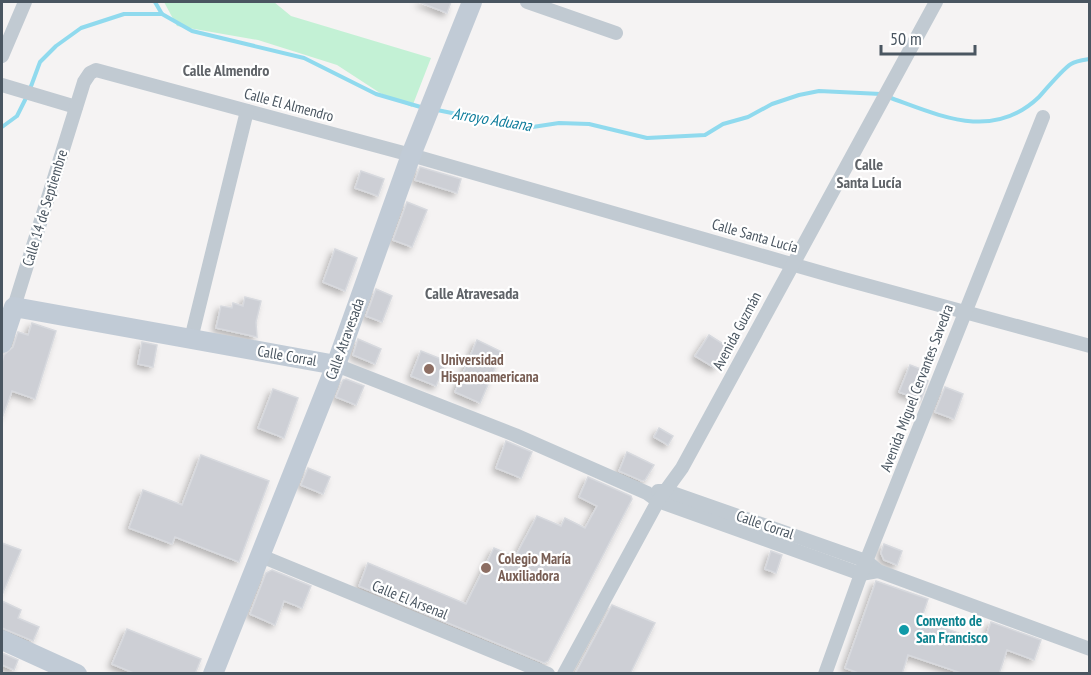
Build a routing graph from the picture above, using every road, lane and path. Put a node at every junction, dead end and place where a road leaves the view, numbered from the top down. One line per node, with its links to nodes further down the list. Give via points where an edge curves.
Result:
1 (25, 2): 6 (street)
2 (472, 2): 12 (street, Calle Atravesada)
3 (527, 2): 5 (street)
4 (936, 2): 13 (street, Avenida Guzmán)
5 (616, 33)
6 (2, 56)
7 (90, 73): 9 (street, Calle 14 de Septiembre); 10 (street, Calle El Almendro, via 96,70)
8 (2, 85): 9 (street)
9 (76, 107): 14 (street, Calle 14 de Septiembre)
10 (247, 111): 12 (street, Calle El Almendro); 17 (street)
11 (1043, 117): 15 (street, Avenida Miguel Cervantes Savedra)
12 (411, 155): 13 (street, Calle Santa Lucía); 19 (street, Calle Atravesada)
13 (794, 264): 15 (street, Calle Santa Lucía); 20 (street, Avenida Guzmán, via 682,468)
14 (14, 307): 16 (street, Calle 14 de Septiembre); 17 (street, Calle Corral)
15 (965, 312): 18 (street, Calle Santa Lucía); 22 (street, Avenida Miguel Cervantes Savedra)
16 (2, 339)
17 (191, 339): 19 (street, Calle Corral)
18 (1089, 346)
19 (336, 364): 20 (street, Calle Corral); 21 (street, Calle Atravesada)
20 (657, 495): 22 (street, Calle Corral); 28 (street, Avenida Guzmán)
21 (261, 556): 26 (street, Calle Atravesada); 27 (street, Calle El Arsenal)
22 (864, 567): 24 (street, Calle Corral); 29 (street, Avenida Miguel Cervantes Savedra)
23 (2, 640): 25 (street)
24 (1089, 649)
25 (76, 674)
26 (213, 674)
27 (548, 674)
28 (564, 674)
29 (825, 674)

